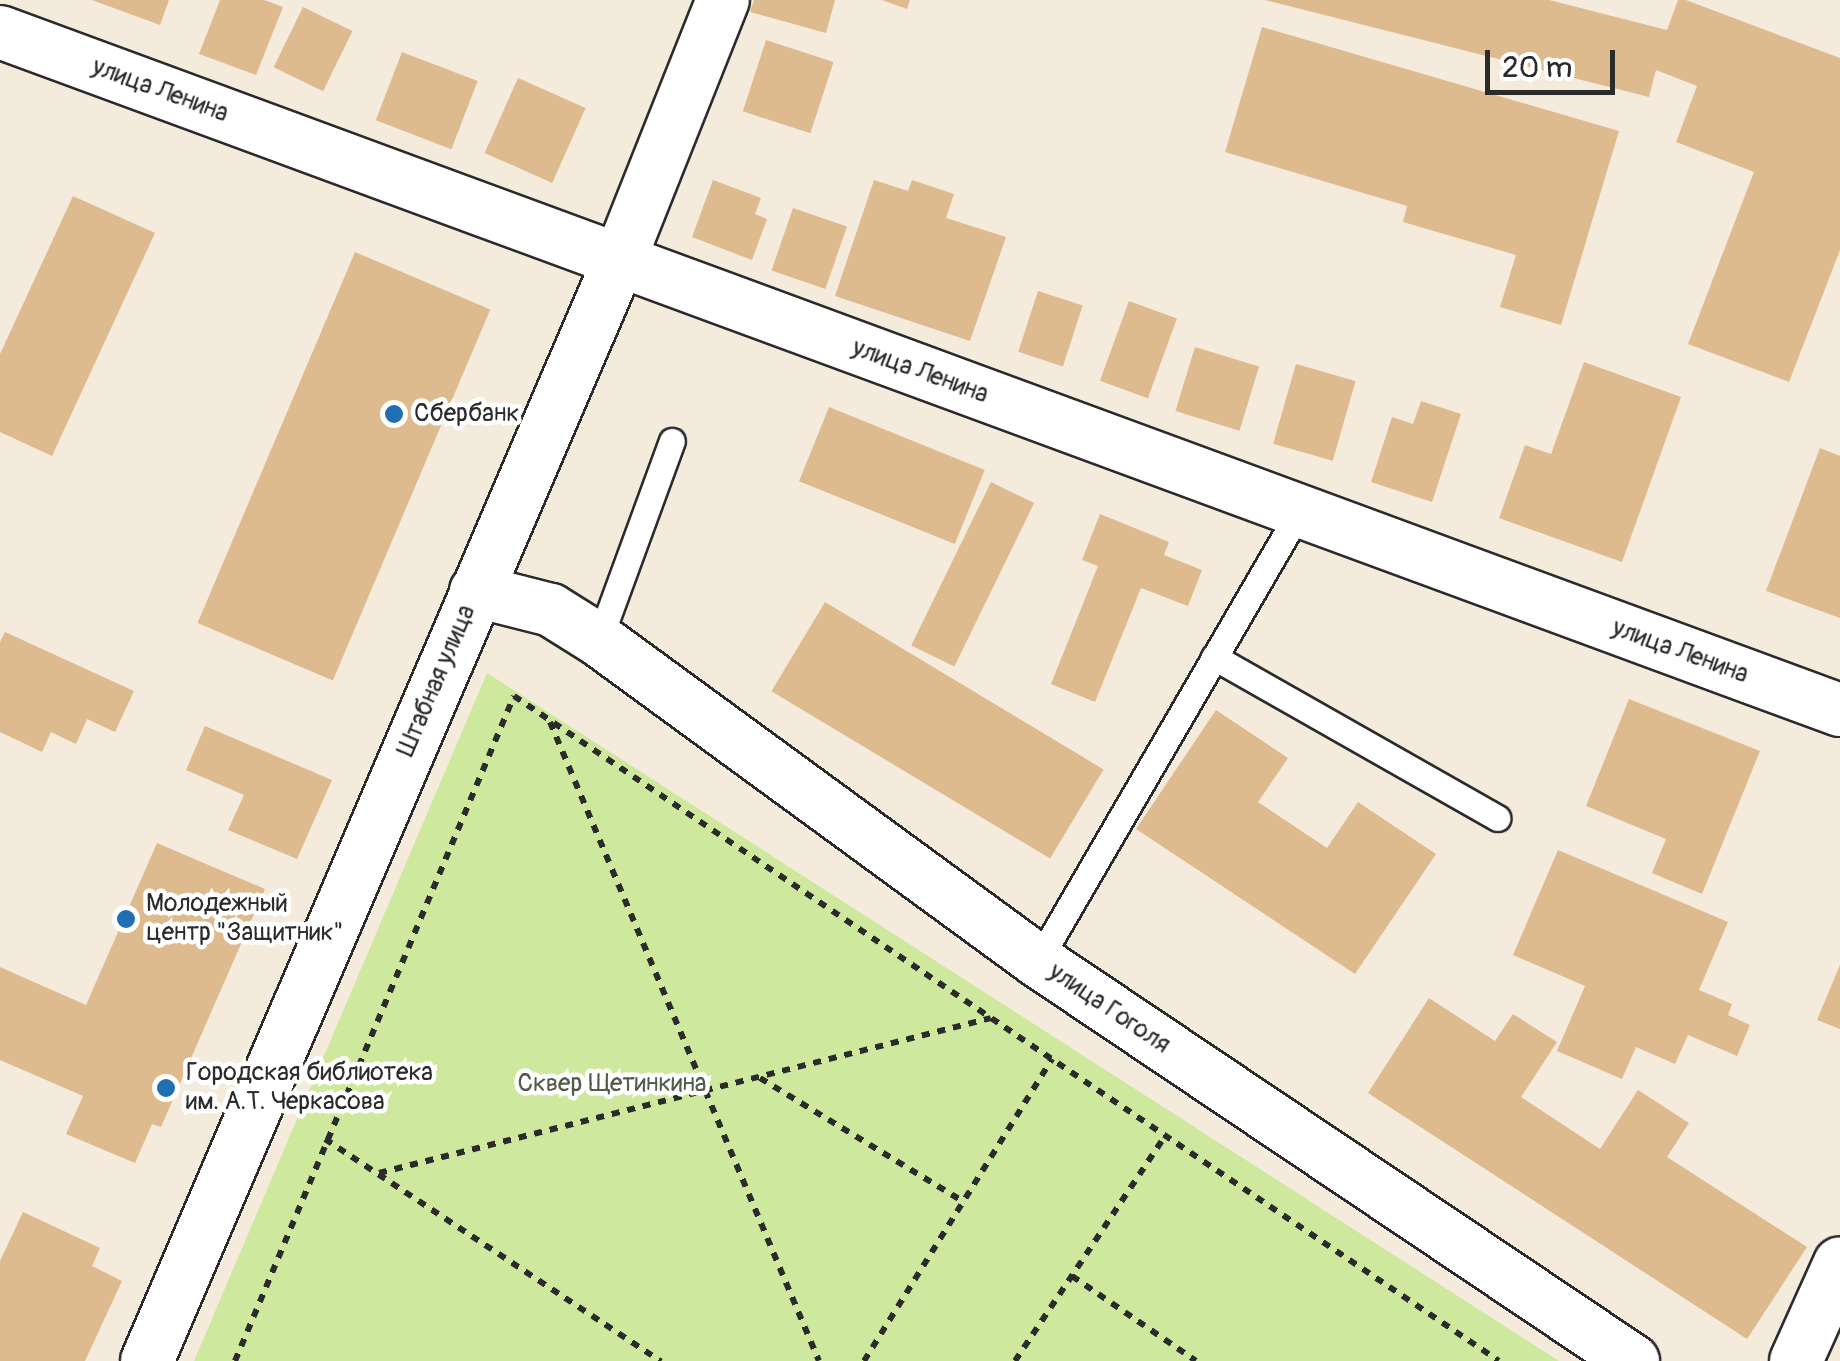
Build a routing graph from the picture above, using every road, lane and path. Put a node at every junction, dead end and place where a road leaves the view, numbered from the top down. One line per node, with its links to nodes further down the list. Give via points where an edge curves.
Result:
1 (723, 0): 3 (street, Штабная улица)
2 (0, 32): 3 (street, улица Ленина)
3 (619, 261): 5 (street, улица Ленина); 6 (street, Штабная улица)
4 (672, 442): 7 (lane)
5 (1299, 512): 8 (lane); 9 (street, улица Ленина)
6 (476, 591): 7 (street, улица Гоголя, via 551,610); 23 (street, Штабная улица)
7 (598, 640): 12 (street, улица Гоголя)
8 (1214, 657): 11 (lane); 12 (lane)
9 (1840, 710)
10 (549, 718): 13 (path); 16 (path); 18 (path, via 514,696)
11 (1497, 818)
12 (1038, 961): 31 (street, улица Гоголя)
13 (992, 1018): 14 (path); 15 (path)
14 (1052, 1059): 17 (path); 20 (path)
15 (758, 1076): 16 (path); 20 (path)
16 (705, 1090): 19 (path); 26 (path)
17 (1164, 1138): 22 (path); 30 (path)
18 (325, 1139): 19 (path); 24 (path)
19 (380, 1173): 25 (path)
20 (964, 1202): 27 (path)
21 (1840, 1263): 32 (street)
22 (1072, 1276): 28 (path); 29 (path)
23 (147, 1361)
24 (235, 1361)
25 (661, 1361)
26 (819, 1361)
27 (864, 1361)
28 (1014, 1361)
29 (1196, 1361)
30 (1499, 1361)
31 (1632, 1361)
32 (1796, 1361)

